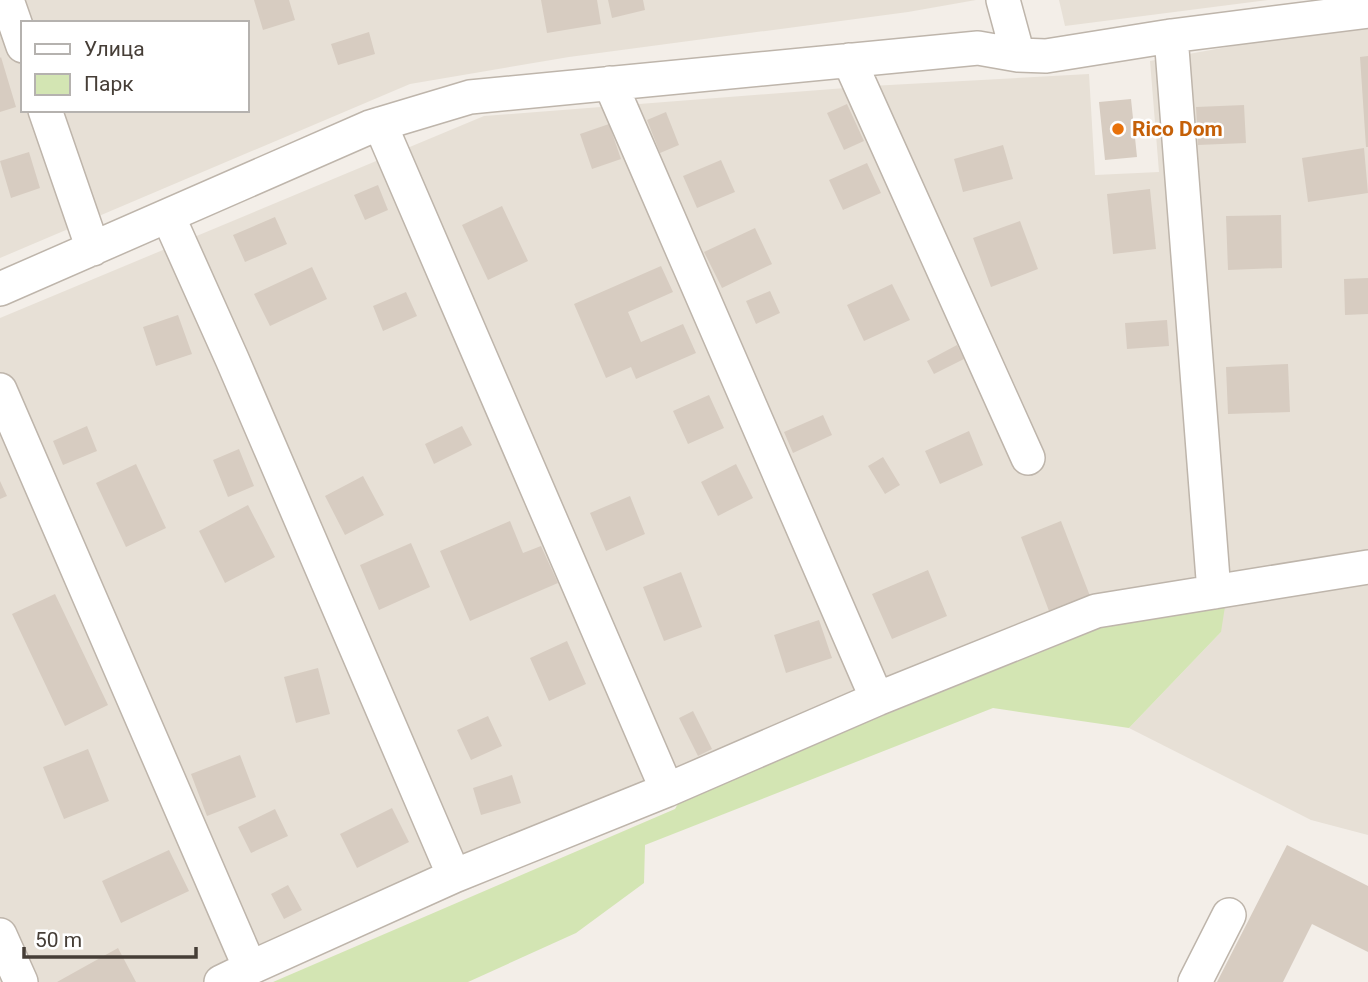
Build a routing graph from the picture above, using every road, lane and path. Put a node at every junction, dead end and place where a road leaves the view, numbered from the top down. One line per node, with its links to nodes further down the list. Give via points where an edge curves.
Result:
1 (7, 0): 5 (street)
2 (1003, 0): 6 (street)
3 (1368, 11): 4 (street)
4 (1171, 36): 6 (street, via 1046,56); 17 (street)
5 (21, 40)
6 (1018, 55): 7 (street, via 978,48)
7 (849, 60): 8 (street); 15 (street)
8 (610, 83): 10 (street, via 470,97); 18 (street)
9 (46, 112): 12 (street)
10 (380, 124): 11 (street); 19 (street)
11 (168, 216): 12 (street); 20 (street)
12 (93, 249): 13 (street)
13 (0, 289)
14 (0, 390): 23 (street)
15 (1028, 458)
16 (1368, 567): 17 (street)
17 (1214, 592): 18 (street, via 1096,611)
18 (877, 699): 19 (street)
19 (667, 790): 20 (street)
20 (454, 876): 23 (street)
21 (1229, 915): 25 (street)
22 (0, 935): 24 (street)
23 (235, 975)
24 (22, 982)
25 (1195, 982)

